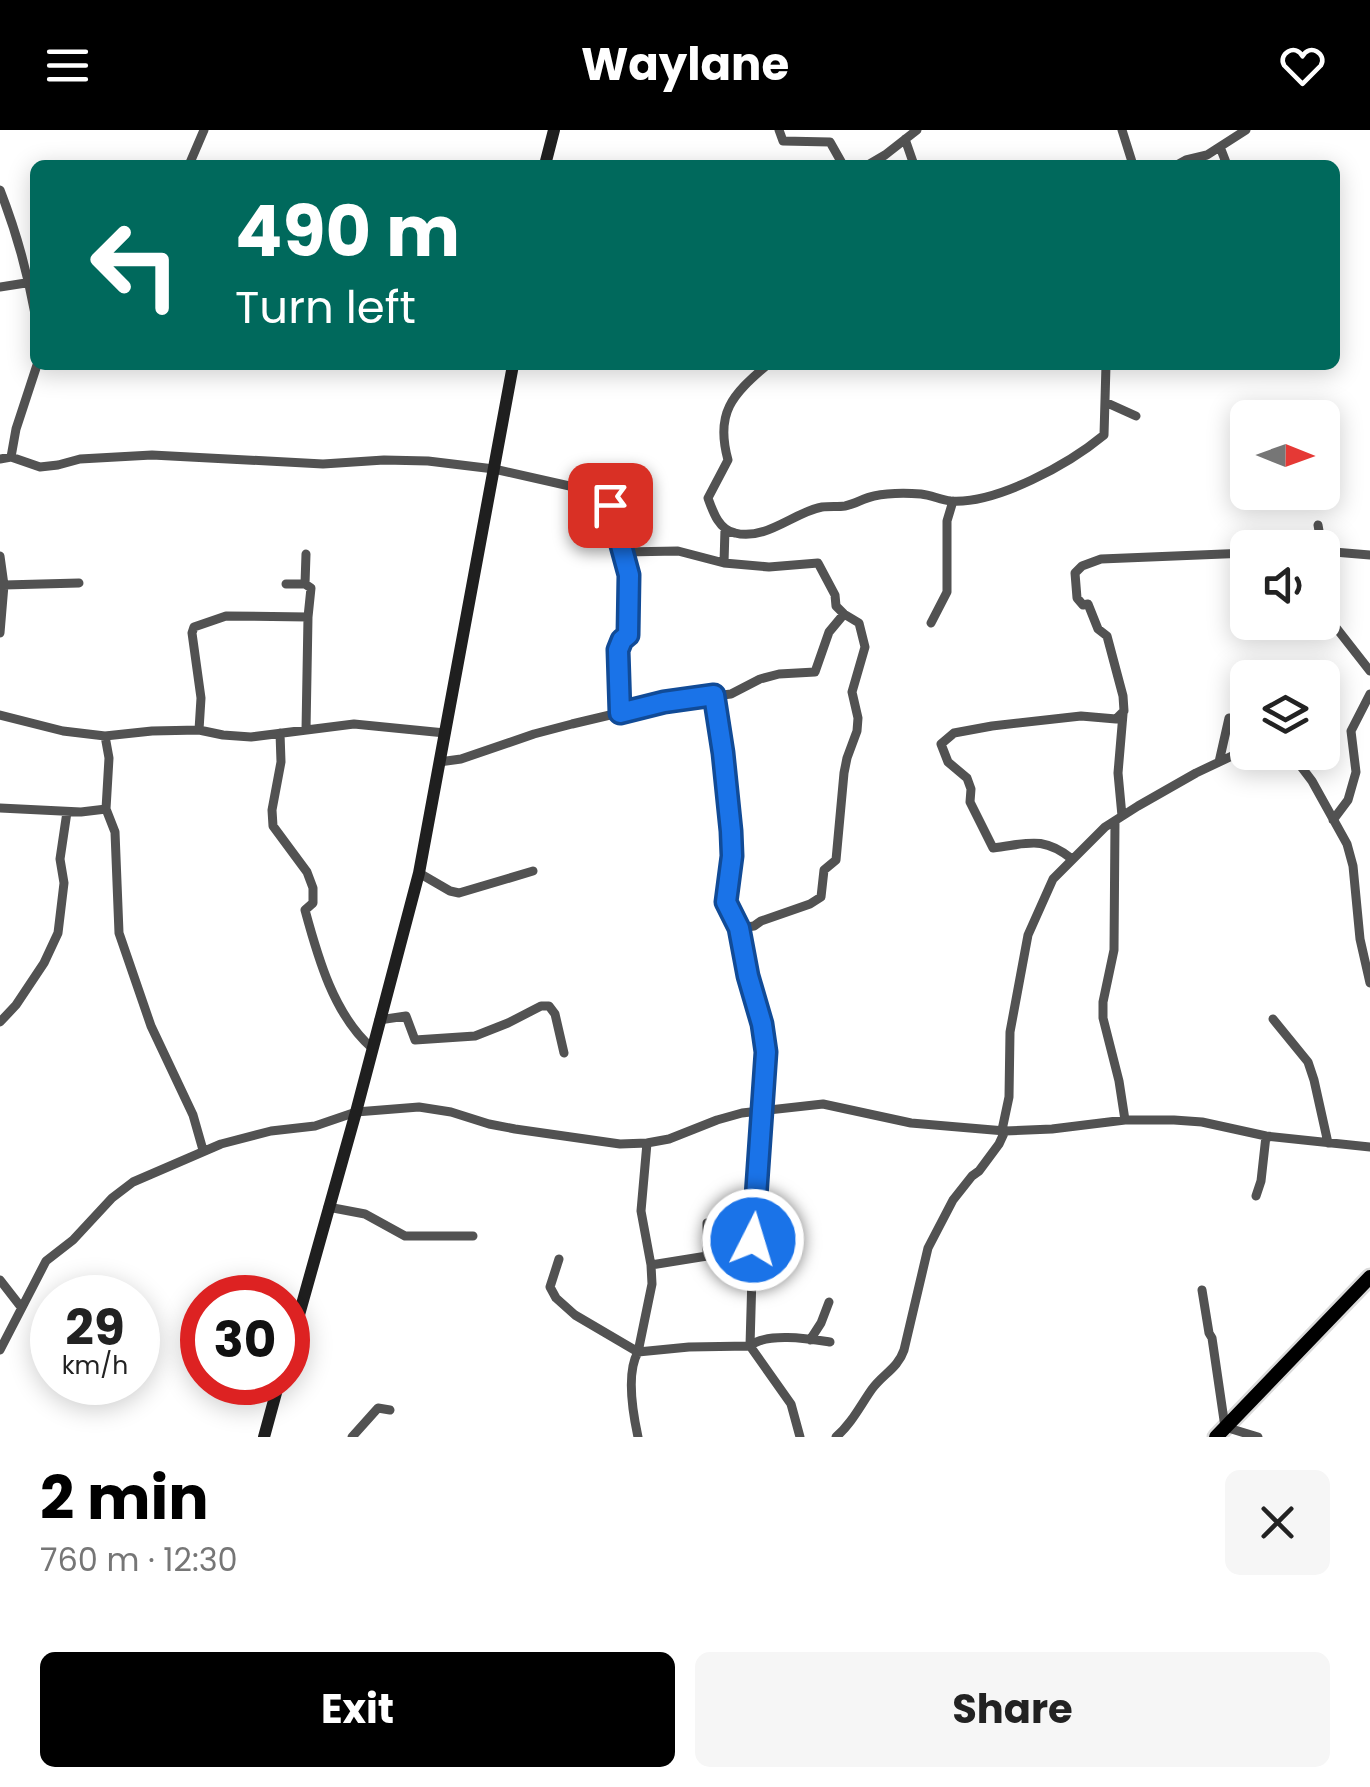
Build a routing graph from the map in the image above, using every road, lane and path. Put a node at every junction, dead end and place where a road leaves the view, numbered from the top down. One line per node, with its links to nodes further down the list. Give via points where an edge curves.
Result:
1 (204, 130): 9 (street)
2 (554, 130): 10 (main road)
3 (779, 130): 11 (street, via 783,141 830,142)
4 (917, 130): 7 (street)
5 (1122, 130): 14 (street)
6 (1246, 130): 8 (street)
7 (905, 139): 12 (street); 13 (street)
8 (1220, 147): 15 (street); 16 (street)
9 (190, 160)
10 (546, 160)
11 (840, 160)
12 (875, 160)
13 (912, 160)
14 (1131, 160)
15 (1186, 160)
16 (1225, 160)
17 (0, 190): 18 (street)
18 (30, 276)
19 (30, 282): 20 (street)
20 (0, 287)
21 (34, 370): 27 (street)
22 (512, 370): 28 (main road)
23 (761, 370): 31 (street, via 727,408 723,424 728,460 708,498)
24 (1106, 370): 25 (street)
25 (1105, 402): 26 (street); 29 (street, via 1104,435 1082,452 1016,487)
26 (1136, 416)
27 (3, 459): 28 (street, via 40,466 152,455 322,464 428,460)
28 (494, 469): 33 (street, via 605,494); 58 (main road)
29 (952, 501): 31 (street, via 875,496 820,507 749,534); 46 (street, via 947,592)
30 (1318, 525): 32 (street)
31 (725, 529): 39 (street)
32 (1319, 530)
33 (624, 552): 39 (street, via 678,551); 53 (street, via 628,635 618,650)
34 (1340, 552): 36 (street)
35 (306, 554): 42 (street)
36 (1370, 554)
37 (1230, 555): 52 (street, via 1101,559 1075,573 1076,598 1088,604 1107,636)
38 (0, 556): 43 (street)
39 (724, 563): 44 (street, via 818,563)
40 (79, 582): 43 (street)
41 (286, 584): 42 (street)
42 (306, 584): 45 (street)
43 (4, 585): 47 (street)
44 (844, 614): 51 (street, via 828,632 815,672 760,679); 75 (street, via 859,623 866,647 852,692 857,731 846,758 836,860 824,870 821,897)
45 (308, 617): 56 (street, via 226,616 194,627); 57 (street)
46 (931, 622)
47 (0, 633)
48 (1340, 633): 49 (street)
49 (1370, 671)
50 (1370, 694): 65 (street, via 1351,731)
51 (714, 695): 53 (street); 75 (street, via 732,856 726,902)
52 (1124, 711): 70 (street); 72 (street, via 1116,719 992,726 954,733 941,744 948,762 967,778 970,802 993,848 1021,842 1054,846)
53 (620, 713): 62 (street)
54 (0, 715): 60 (street)
55 (1229, 718): 63 (street)
56 (198, 730): 59 (street, via 251,737); 60 (street)
57 (306, 730): 58 (street, via 354,724); 59 (street)
58 (445, 732): 62 (main road)
59 (280, 733): 81 (street, via 273,826 308,872 313,903 306,910 314,942 337,1002)
60 (105, 736): 68 (street)
61 (1230, 758): 63 (street)
62 (439, 762): 74 (main road)
63 (1219, 762): 70 (street)
64 (1304, 770): 71 (street)
65 (1356, 772): 66 (street); 71 (street)
66 (1370, 778)
67 (0, 808): 69 (street)
68 (106, 808): 69 (street); 91 (street, via 115,832 119,933)
69 (67, 812): 80 (street, via 58,933)
70 (1118, 819): 72 (street); 85 (street, via 1114,950 1103,1018)
71 (1333, 820): 76 (street, via 1353,866)
72 (1072, 859): 86 (street, via 1053,879 1028,935 1010,1032)
73 (532, 870): 74 (street, via 459,893)
74 (419, 872): 78 (main road)
75 (739, 928): 83 (street, via 766,1052)
76 (1366, 952): 77 (street)
77 (1370, 982)
78 (379, 1020): 81 (main road); 82 (street, via 406,1016 414,1040 475,1036 549,1006)
79 (1273, 1020): 89 (street, via 1308,1062)
80 (0, 1022)
81 (372, 1048): 84 (main road)
82 (564, 1053)
83 (762, 1111): 86 (street, via 824,1104 910,1124); 88 (street); 96 (street)
84 (356, 1112): 88 (street, via 419,1107 515,1130); 91 (street); 93 (main road)
85 (1125, 1120): 86 (street); 87 (street, via 1202,1122)
86 (1004, 1131): 118 (street, via 953,1200 928,1248 899,1364)
87 (1266, 1136): 89 (street); 92 (street)
88 (647, 1143): 99 (street, via 641,1210)
89 (1328, 1143): 90 (street)
90 (1370, 1146)
91 (204, 1150): 105 (street, via 112,1198 46,1261)
92 (1256, 1196)
93 (328, 1207): 95 (street, via 364,1214 405,1236); 100 (main road)
94 (707, 1223): 97 (street)
95 (473, 1236)
96 (753, 1252): 97 (street); 108 (street)
97 (707, 1256): 99 (street)
98 (559, 1260): 110 (street, via 550,1288 556,1298)
99 (651, 1265): 110 (street)
100 (309, 1275)
101 (1370, 1277): 113 (main road)
102 (0, 1280): 105 (street)
103 (1202, 1290): 113 (street)
104 (830, 1302): 106 (street)
105 (21, 1307): 109 (street)
106 (810, 1340): 107 (street); 108 (street, via 776,1338)
107 (830, 1342)
108 (750, 1346): 110 (street); 117 (street, via 791,1404)
109 (0, 1350)
110 (638, 1352): 116 (street, via 632,1406)
111 (273, 1405): 114 (main road)
112 (390, 1410): 115 (street, via 378,1408)
113 (1220, 1432): 119 (street)
114 (264, 1437)
115 (352, 1437)
116 (638, 1437)
117 (800, 1437)
118 (836, 1437)
119 (1258, 1437)

